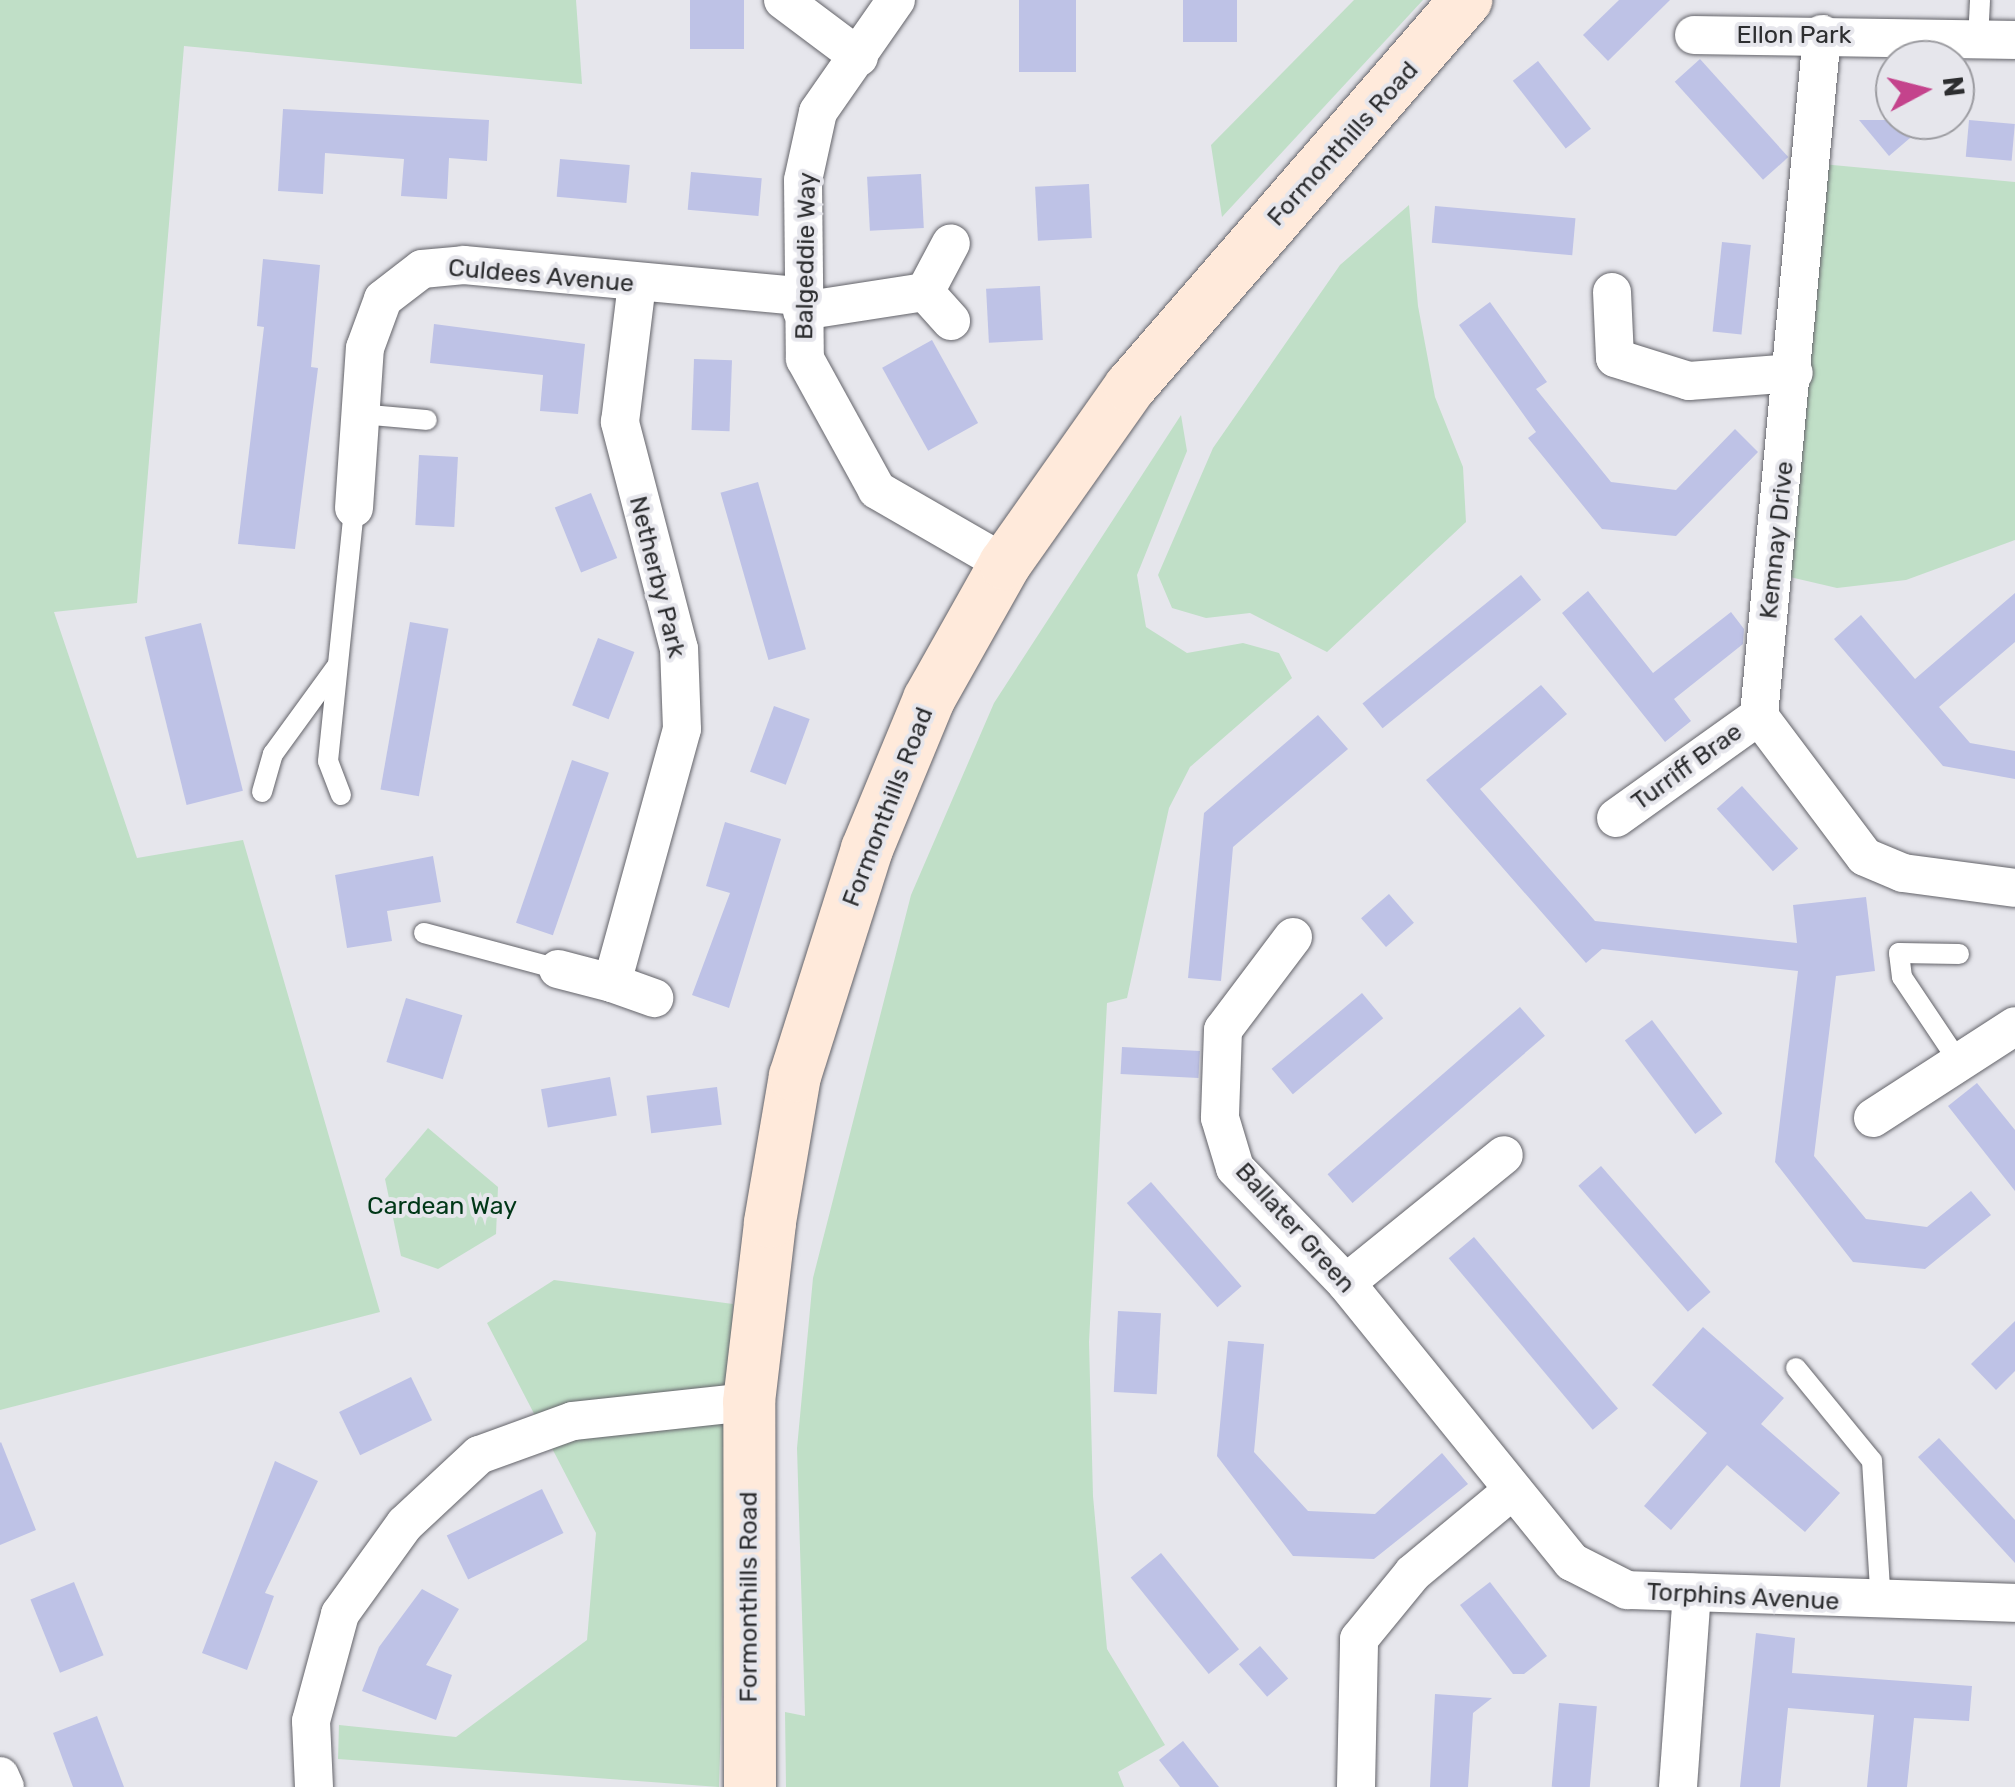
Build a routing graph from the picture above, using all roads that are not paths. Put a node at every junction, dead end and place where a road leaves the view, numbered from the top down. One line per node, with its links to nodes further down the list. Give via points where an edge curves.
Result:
1 (783, 0): 8 (street)
2 (896, 0): 8 (street, Balgeddie Way)
3 (1466, 0): 19 (street, Formonthills Road, via 1130,387)
4 (1980, 0): 7 (lane)
5 (1694, 34): 6 (street, Ellon Park)
6 (1822, 34): 7 (street, Ellon Park); 15 (street, Kemnay Drive)
7 (1996, 40)
8 (859, 56): 13 (street, Balgeddie Way, via 818,112 802,180)
9 (950, 243): 11 (street)
10 (637, 284): 13 (street, Culdees Avenue); 16 (street, Culdees Avenue, via 464,265 422,269 383,299 364,348); 30 (street, Netherby Park, via 620,422 679,649 682,728)
11 (926, 292): 13 (street, Culdees Avenue); 14 (street)
12 (1612, 292): 15 (street, via 1615,358 1689,381)
13 (801, 303): 19 (street, Balgeddie Way, via 804,359 877,490)
14 (951, 320)
15 (1794, 374): 21 (street, Kemnay Drive)
16 (360, 414): 17 (lane); 18 (street, Culdees Avenue)
17 (428, 420)
18 (354, 508): 20 (lane)
19 (1005, 564): 38 (street, Formonthills Road, via 929,699 874,833 795,1076)
20 (338, 665): 22 (lane, via 273,754); 23 (lane, via 328,761)
21 (1758, 716): 24 (street, Turriff Brae); 25 (street, via 1865,856 1903,874)
22 (262, 792)
23 (342, 795)
24 (1616, 818)
25 (2015, 888)
26 (424, 933): 29 (lane)
27 (1293, 936): 36 (street, Ballater Green, via 1223,1030 1220,1118 1235,1168)
28 (1959, 954): 33 (lane, via 1899,953 1902,977)
29 (558, 969): 30 (street)
30 (612, 982): 31 (street)
31 (654, 998)
32 (2015, 1026): 33 (street)
33 (1959, 1062): 34 (street)
34 (1872, 1118)
35 (1504, 1155): 36 (street)
36 (1346, 1283): 39 (street, Ballater Green)
37 (1796, 1368): 42 (lane, via 1872,1462)
38 (750, 1402): 45 (street, via 573,1421 479,1456 405,1524 340,1614 311,1721); 46 (street, Formonthills Road)
39 (1508, 1494): 40 (street, Torphins Avenue, via 1572,1562 1627,1590); 47 (street, via 1413,1574 1359,1638)
40 (1692, 1593): 42 (street, Torphins Avenue); 48 (street)
41 (2015, 1603): 42 (street, Torphins Avenue)
42 (1880, 1604)
43 (0, 1776): 44 (street)
44 (5, 1787)
45 (314, 1787)
46 (750, 1787)
47 (1356, 1787)
48 (1678, 1787)

